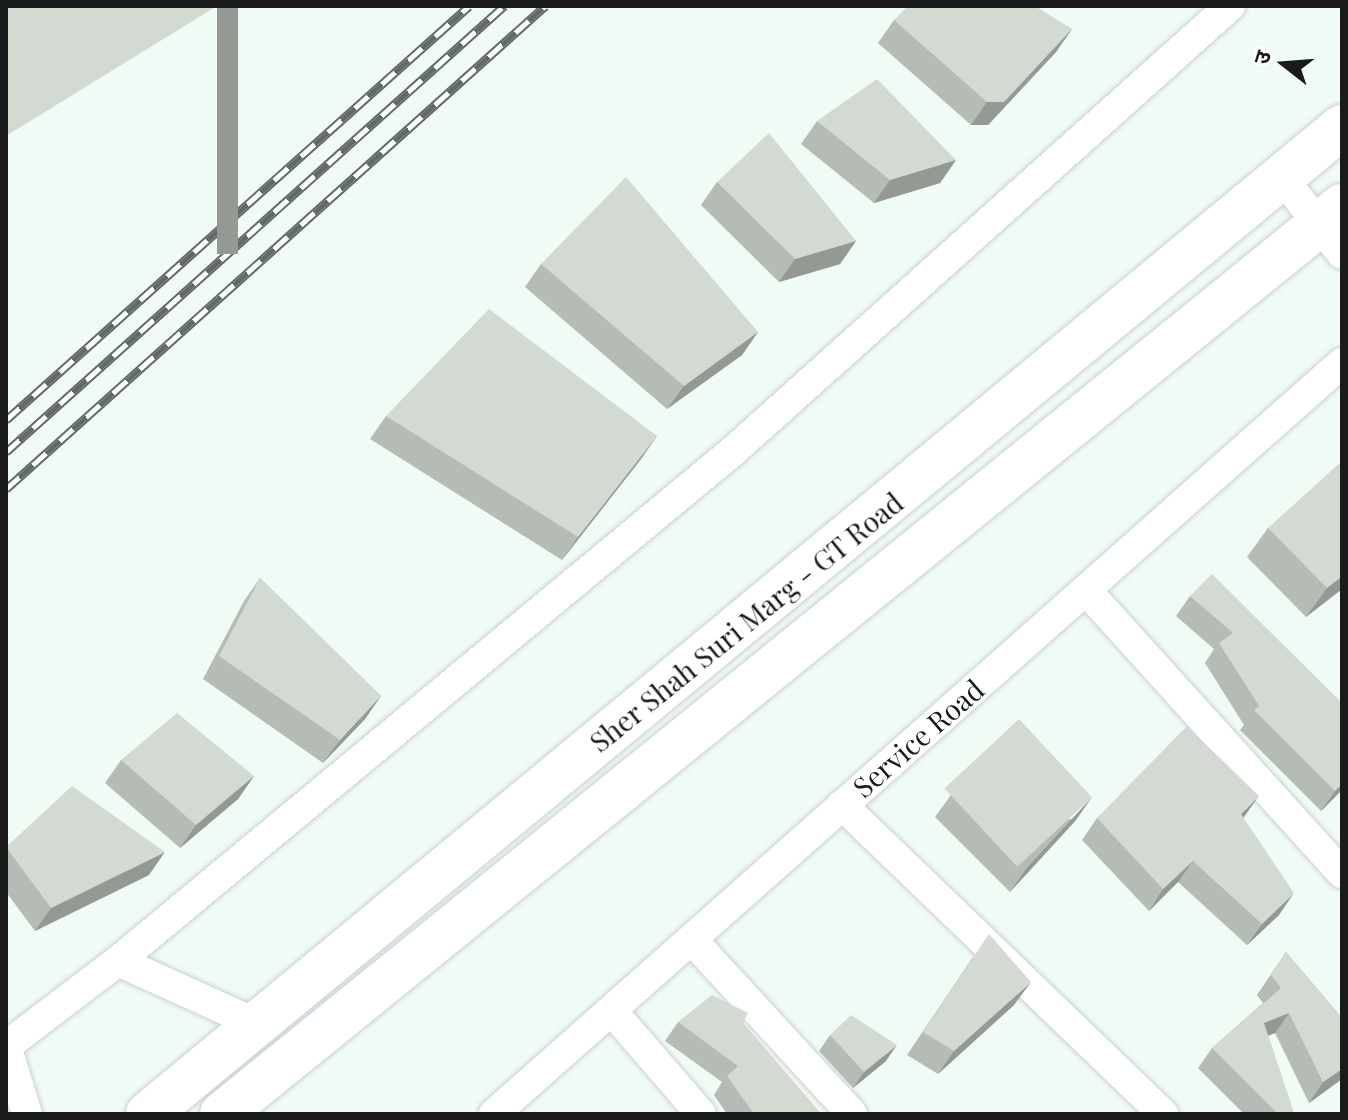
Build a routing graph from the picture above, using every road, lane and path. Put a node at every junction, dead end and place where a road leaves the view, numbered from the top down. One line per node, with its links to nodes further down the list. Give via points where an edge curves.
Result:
1 (1230, 6): 10 (street, via 732,452)
2 (1342, 127): 3 (main road, Sher Shah Suri Marg - GT Road)
3 (1284, 180): 4 (street); 12 (main road, Sher Shah Suri Marg - GT Road)
4 (1335, 229): 16 (main road, Sher Shah Suri Marg - GT Road)
5 (1342, 363): 6 (street, Service Road)
6 (1086, 590): 7 (street, Service Road); 8 (street)
7 (842, 805): 9 (street, Service Road); 20 (street)
8 (1342, 873)
9 (693, 941): 11 (street, Service Road); 19 (street)
10 (118, 961): 12 (street); 13 (street)
11 (612, 1011): 17 (street, Service Road); 18 (street)
12 (257, 1024): 15 (main road, Sher Shah Suri Marg - GT Road)
13 (7, 1045): 14 (street)
14 (27, 1114)
15 (148, 1114)
16 (222, 1114)
17 (494, 1114)
18 (701, 1114)
19 (852, 1114)
20 (1163, 1114)

